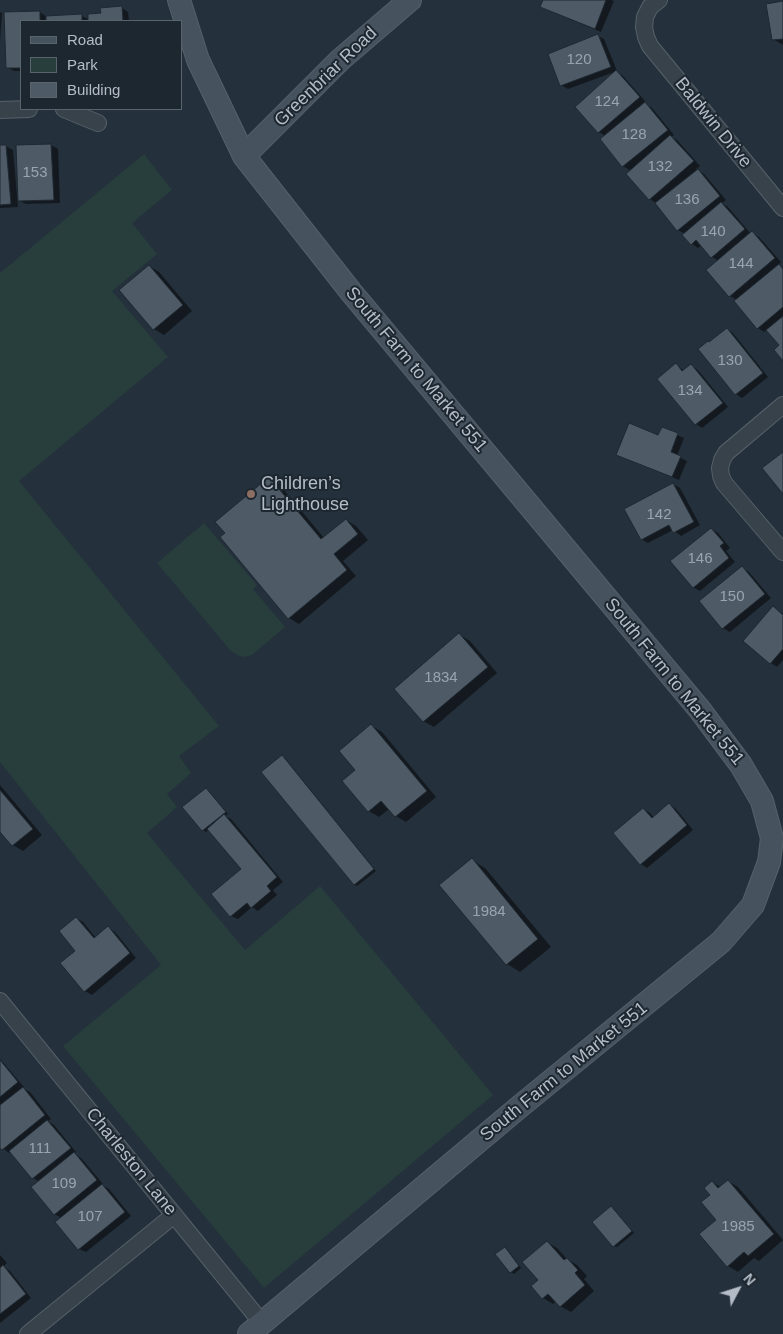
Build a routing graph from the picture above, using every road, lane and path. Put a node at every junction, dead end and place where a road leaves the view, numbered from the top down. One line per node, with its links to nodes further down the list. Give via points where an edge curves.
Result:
1 (179, 0): 8 (main road, South Farm to Market 551, via 198,60)
2 (410, 0): 8 (main road, Greenbriar Road, via 340,60)
3 (659, 0): 9 (street, Baldwin Drive, via 650,7 644,27 650,46)
4 (20, 109): 5 (street)
5 (0, 110)
6 (66, 110): 7 (street)
7 (98, 123)
8 (244, 156): 14 (main road, South Farm to Market 551, via 351,292 700,710 741,765 762,801 772,838 769,862 753,905 721,942)
9 (783, 208)
10 (783, 405): 11 (street, via 726,453 720,468 724,483)
11 (783, 552)
12 (0, 1000): 13 (street, Charleston Lane)
13 (174, 1215): 14 (street, Charleston Lane); 15 (street)
14 (256, 1328)
15 (28, 1334)

